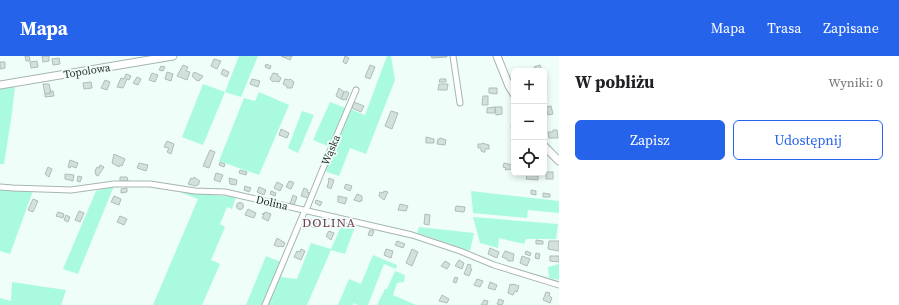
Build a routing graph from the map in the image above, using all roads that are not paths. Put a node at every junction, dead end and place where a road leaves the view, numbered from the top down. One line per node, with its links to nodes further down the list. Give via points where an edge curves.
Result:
1 (173, 56): 4 (street, Topolowa)
2 (453, 56): 8 (street)
3 (497, 56): 6 (street)
4 (148, 58): 5 (street, Topolowa)
5 (0, 85)
6 (511, 88)
7 (356, 90): 12 (street, Wąska)
8 (460, 103)
9 (547, 149): 10 (street)
10 (559, 162)
11 (0, 187): 12 (street, Dolina, via 71,190 114,184 150,184 195,192 225,192)
12 (306, 210): 13 (street, Dolina, via 421,237 494,265); 14 (street, Wąska)
13 (559, 285)
14 (265, 305)

